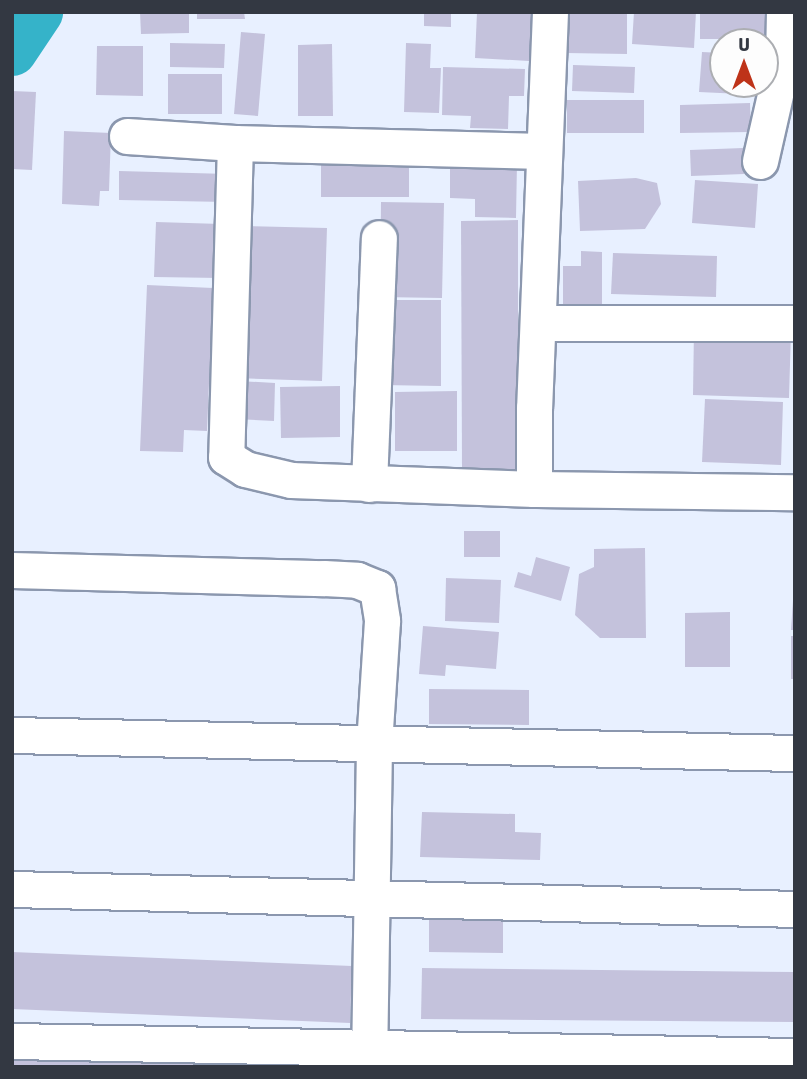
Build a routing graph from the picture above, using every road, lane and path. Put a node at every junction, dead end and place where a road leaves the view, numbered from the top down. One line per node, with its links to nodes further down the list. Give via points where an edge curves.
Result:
1 (550, 12): 5 (street)
2 (784, 12): 6 (street, via 783,60)
3 (127, 136): 4 (street)
4 (235, 143): 5 (street); 10 (street, via 226,457 245,469 291,480)
5 (543, 151): 8 (street)
6 (760, 160)
7 (379, 238): 10 (street)
8 (540, 323): 9 (street); 11 (street)
9 (795, 323)
10 (369, 484): 11 (street)
11 (534, 489): 12 (street)
12 (795, 492)
13 (12, 570): 15 (street, via 324,578 356,580 377,588 382,621)
14 (12, 735): 15 (street)
15 (374, 745): 16 (street); 18 (street)
16 (795, 753)
17 (12, 889): 18 (street)
18 (372, 898): 19 (street); 21 (street)
19 (795, 909)
20 (12, 1041): 21 (street)
21 (369, 1056): 22 (street)
22 (795, 1056)

